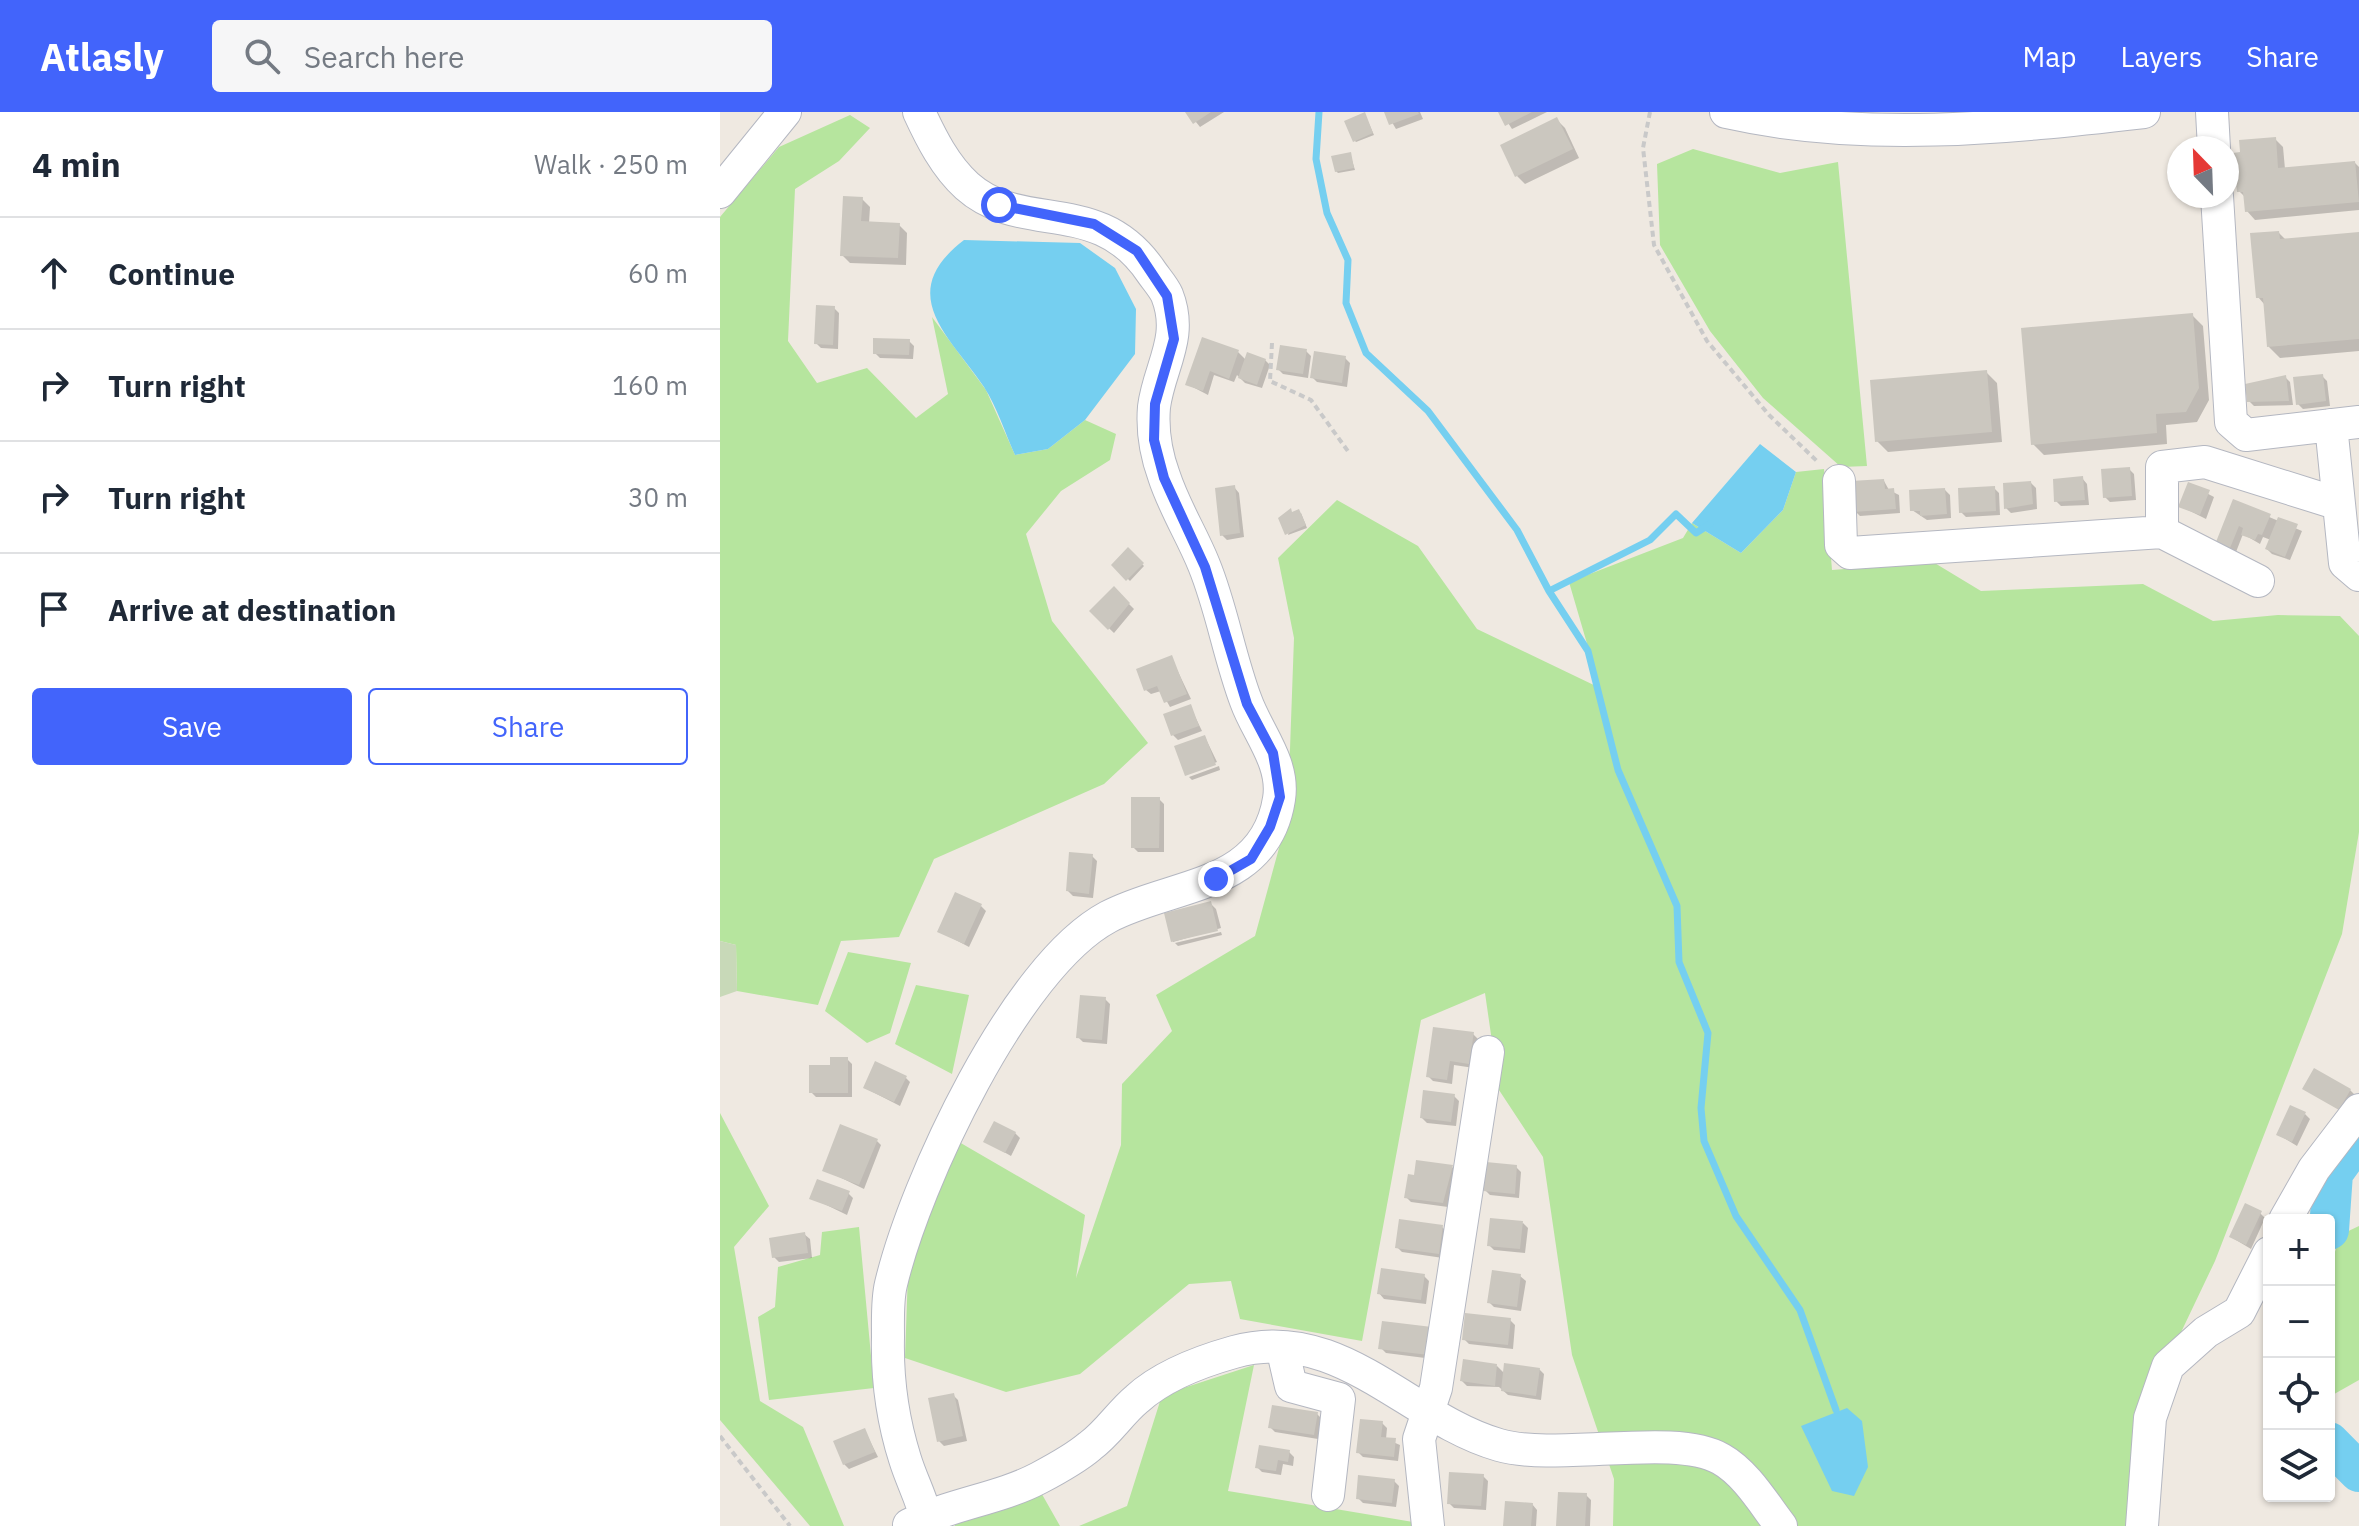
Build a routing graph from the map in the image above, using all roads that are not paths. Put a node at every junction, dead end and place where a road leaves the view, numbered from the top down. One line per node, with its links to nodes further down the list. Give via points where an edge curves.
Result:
1 (785, 112): 7 (street)
2 (919, 112): 22 (street, via 937,150 967,186 999,205 1094,224 1137,251 1167,296 1174,339 1155,404 1154,440 1164,478 1205,567 1247,704 1273,753 1280,797 1251,859 1216,879 1108,917 1078,937 1045,970 979,1071 933,1160 890,1286 893,1404)
3 (1726, 112): 4 (street, via 1875,130 1991,129)
4 (2144, 112)
5 (2212, 112): 6 (street)
6 (2213, 136)
7 (720, 192)
8 (2218, 208): 9 (street, via 2231,422 2246,435)
9 (2345, 424): 11 (street)
10 (1839, 481): 12 (street, via 1841,545 1850,553)
11 (2339, 504): 12 (street, via 2205,462 2162,467); 13 (street, via 2345,563)
12 (2162, 532): 14 (street)
13 (2359, 575)
14 (2258, 581)
15 (1488, 1052): 20 (street, via 1436,1388)
16 (2359, 1110): 17 (street, via 2314,1169)
17 (2288, 1214)
18 (2263, 1265): 25 (street, via 2239,1312 2206,1332 2168,1366 2150,1418)
19 (1282, 1347): 20 (street, via 1332,1358 1374,1376); 21 (street, via 1291,1386 1339,1399); 22 (street, via 1236,1351 1164,1379 1138,1397 1090,1446 1037,1479)
20 (1425, 1412): 23 (street, via 1419,1439); 24 (street, via 1455,1430 1503,1447 1690,1449 1721,1459)
21 (1328, 1495)
22 (920, 1523)
23 (1428, 1526)
24 (1781, 1526)
25 (2142, 1526)

